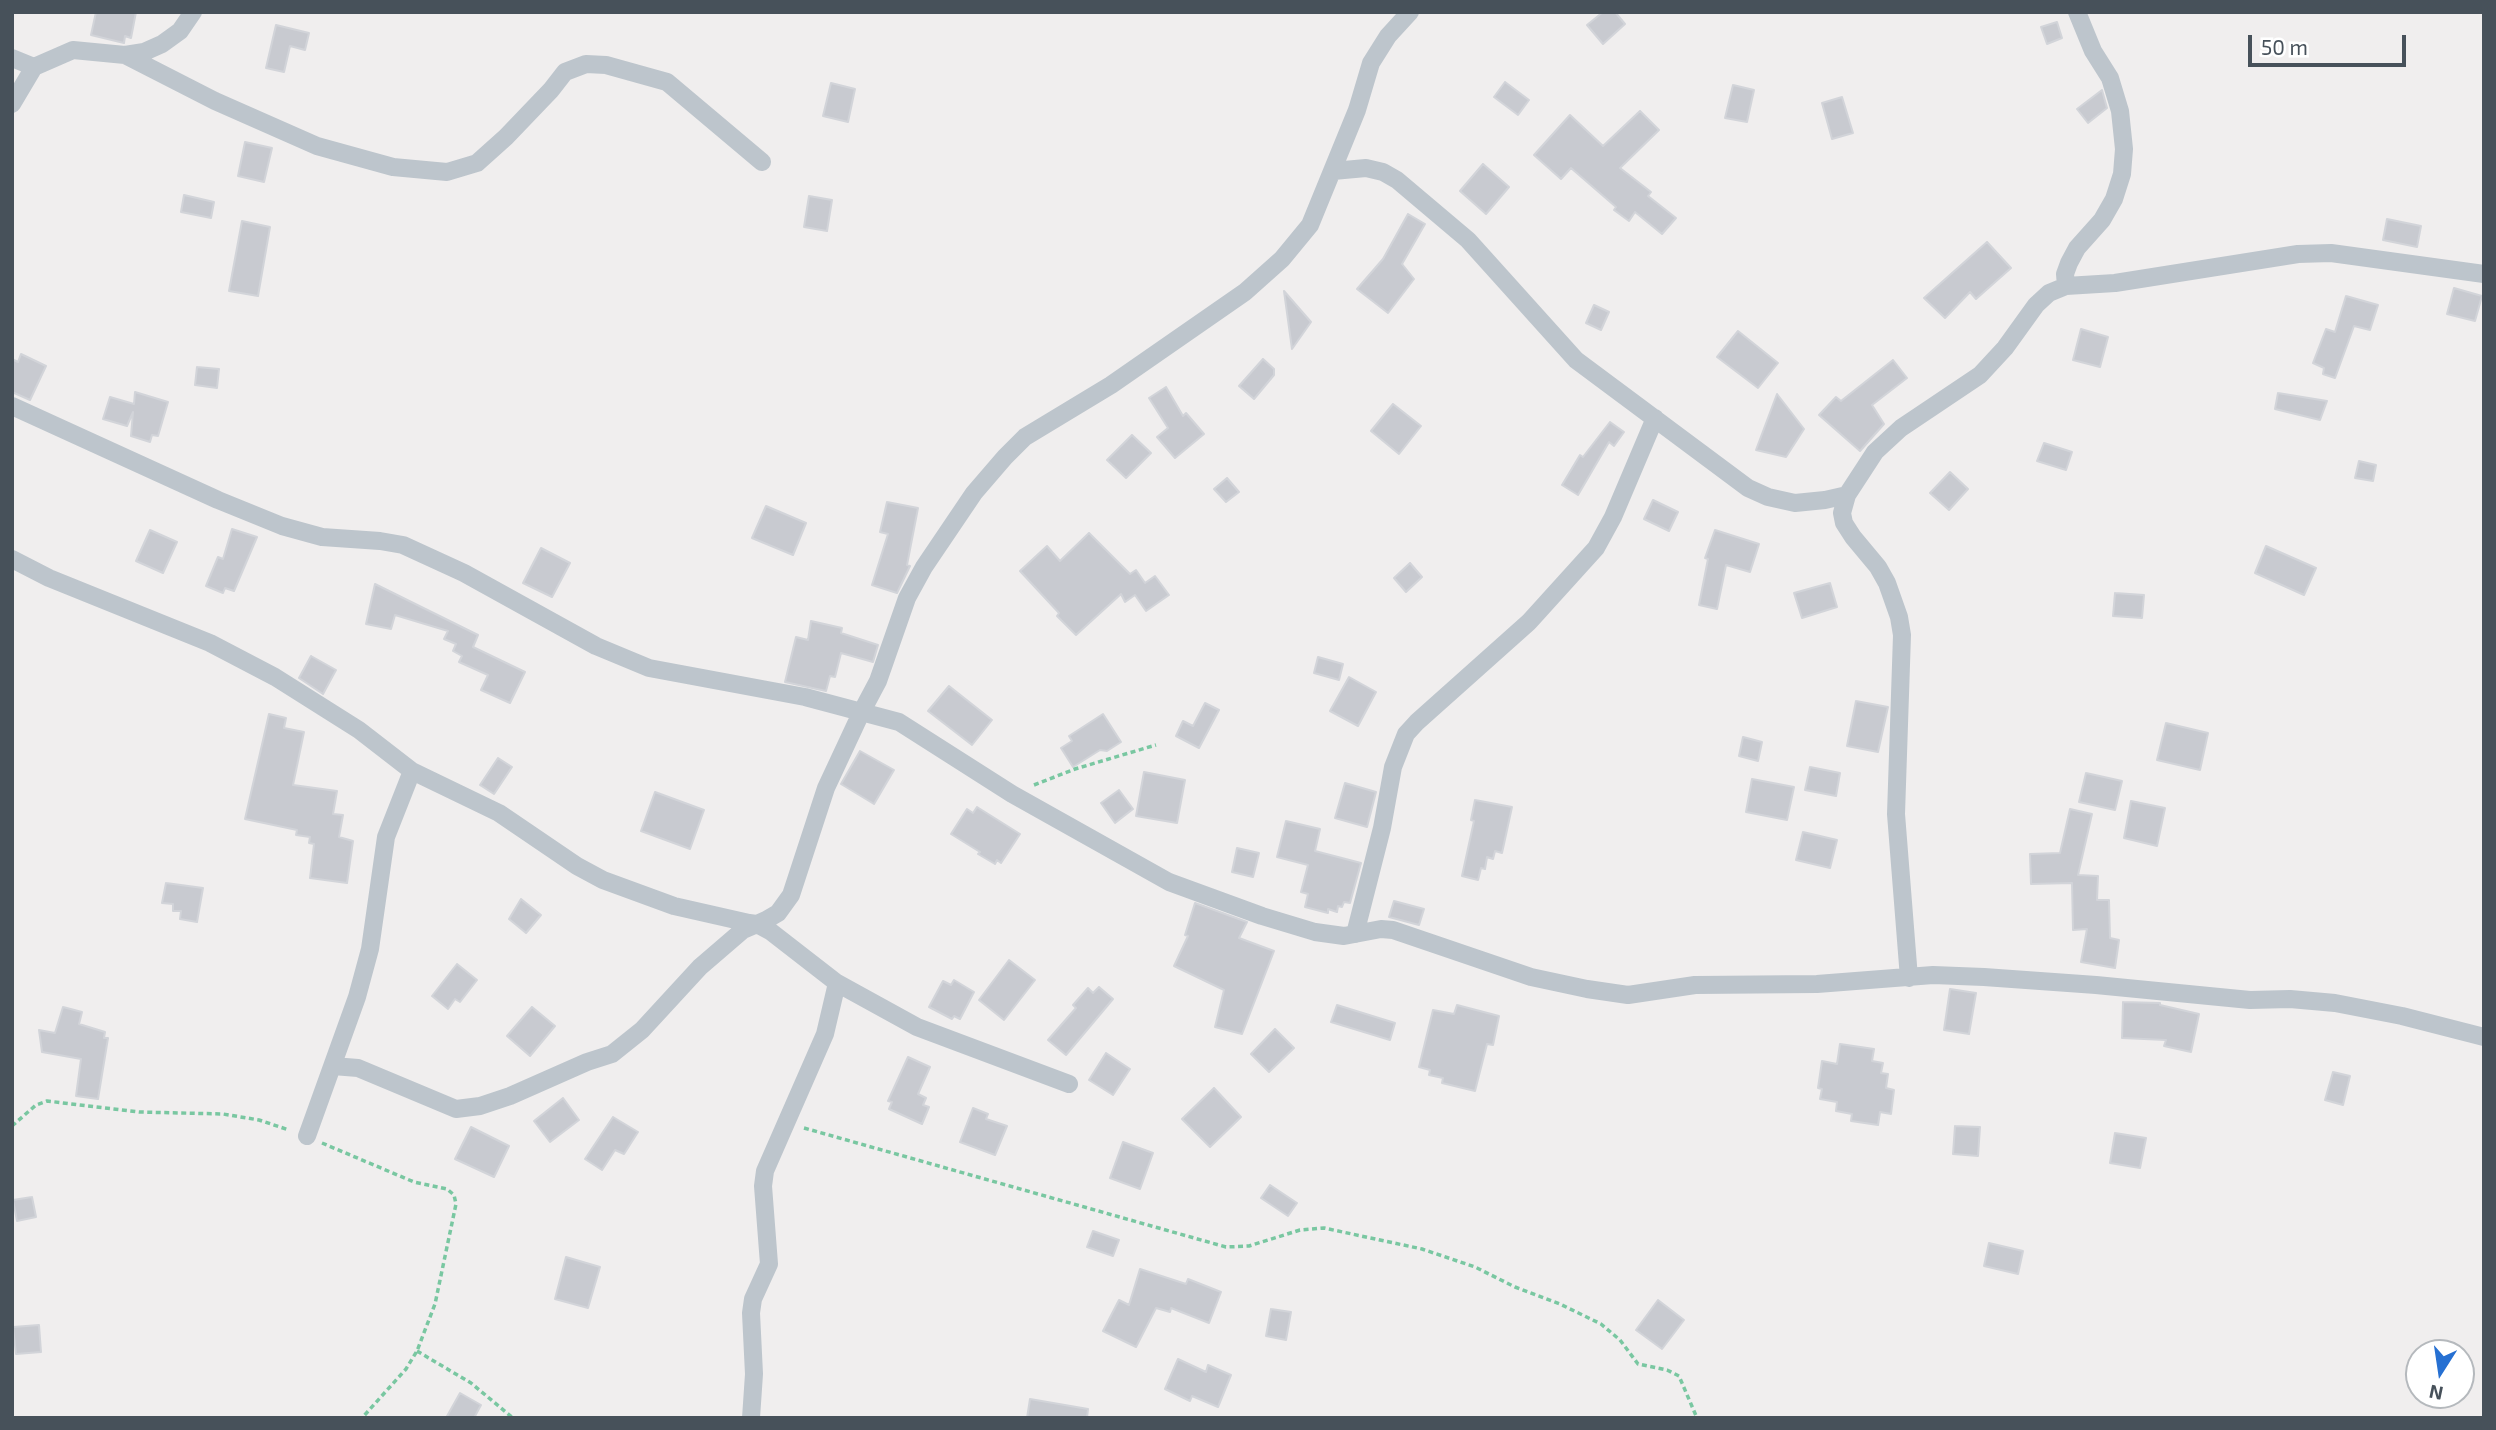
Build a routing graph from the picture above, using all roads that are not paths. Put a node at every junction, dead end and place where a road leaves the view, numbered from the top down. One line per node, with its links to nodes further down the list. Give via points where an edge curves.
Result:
1 (193, 12): 4 (street, via 180,31 162,44)
2 (1410, 12): 9 (street, via 1371,63)
3 (2077, 12): 11 (street, via 2117,97 2124,149 2114,199 2077,248 2065,274)
4 (125, 55): 6 (street, via 73,50); 8 (street, via 317,146 393,167 447,172 477,163 565,72 586,64 606,65 667,82)
5 (12, 58): 6 (street)
6 (34, 67): 7 (street)
7 (12, 104)
8 (762, 162)
9 (1334, 171): 13 (street, via 1366,168 1397,180 1468,240 1576,360); 16 (street, via 1310,225 1282,259 1245,292 1111,385 1025,437 1005,457 974,493 924,567)
10 (2484, 274): 11 (street, via 2331,253)
11 (2066, 286): 14 (street, via 2036,305 1980,375 1901,428 1875,452)
12 (12, 407): 16 (street, via 282,526 322,537 403,545 596,646 649,668 805,697)
13 (1655, 418): 14 (street, via 1748,488 1768,497 1805,503); 19 (street, via 1596,548 1528,622 1406,734 1393,767)
14 (1847, 495): 20 (street, via 1844,523 1887,583 1902,635 1896,814)
15 (12, 559): 17 (street, via 49,579 210,643 275,677 359,730)
16 (861, 713): 18 (street, via 826,788 791,895 778,913); 19 (street, via 899,722 1012,794 1178,886 1315,932)
17 (412, 771): 18 (street, via 499,813 603,880 674,906); 23 (street, via 386,837 370,949)
18 (757, 923): 21 (street); 23 (street, via 700,967 642,1030 612,1054 480,1107 456,1109 358,1068)
19 (1355, 934): 20 (street, via 1381,929 1406,933 1543,980 1628,995 1695,985)
20 (1909, 978): 22 (street, via 2011,978 2250,1000 2335,1003)
21 (837, 983): 24 (street, via 917,1027); 26 (street, via 825,1034 765,1171 769,1264 752,1304)
22 (2484, 1037)
23 (333, 1066): 25 (street)
24 (1069, 1084)
25 (307, 1136)
26 (751, 1418)

